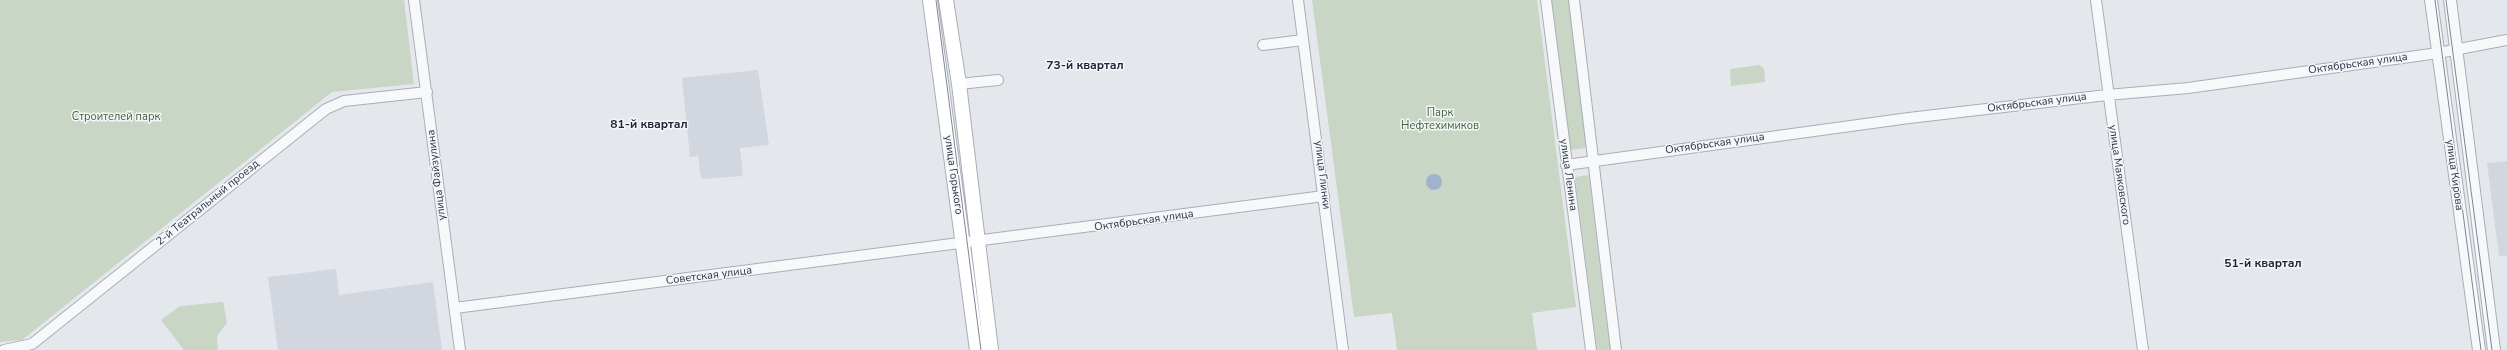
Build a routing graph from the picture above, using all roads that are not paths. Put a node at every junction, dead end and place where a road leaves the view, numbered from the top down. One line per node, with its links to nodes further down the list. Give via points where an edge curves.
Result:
1 (414, 0): 17 (street, улица Файзулина)
2 (930, 0): 23 (main road, улица Горького)
3 (946, 0): 16 (main road, улица Горького)
4 (1298, 0): 10 (street, улица Глинки)
5 (1546, 0): 20 (street, улица Ленина)
6 (1574, 0): 19 (street)
7 (2096, 0): 18 (street, улица Маяковского)
8 (2431, 0): 14 (street, улица Кирова)
9 (2450, 0): 13 (street, улица Кирова)
10 (1303, 40): 12 (street); 21 (street, улица Глинки)
11 (2507, 40): 13 (street, Октябрьская улица)
12 (1263, 45)
13 (2456, 49): 14 (street, Октябрьская улица); 34 (street, улица Кирова)
14 (2438, 53): 18 (street, Октябрьская улица, via 2188,88); 33 (street, улица Кирова)
15 (998, 80): 16 (street)
16 (960, 84): 22 (main road, улица Горького)
17 (427, 92): 24 (street, улица Файзулина); 25 (street, 2-й Театральный проезд, via 344,101 326,109 32,344)
18 (2107, 95): 19 (street, Октябрьская улица, via 1885,121); 32 (street, улица Маяковского)
19 (1593, 162): 20 (street, Октябрьская улица); 31 (street)
20 (1566, 165): 30 (street, улица Ленина)
21 (1324, 196): 22 (street, Октябрьская улица); 29 (street, улица Глинки)
22 (978, 242): 23 (street, Октябрьская улица); 28 (main road, улица Горького)
23 (963, 243): 24 (street, Советская улица); 27 (main road, улица Горького)
24 (455, 308): 26 (street, улица Файзулина)
25 (4, 350)
26 (460, 350)
27 (977, 350)
28 (991, 350)
29 (1343, 350)
30 (1591, 350)
31 (1616, 350)
32 (2143, 350)
33 (2479, 350)
34 (2494, 350)

